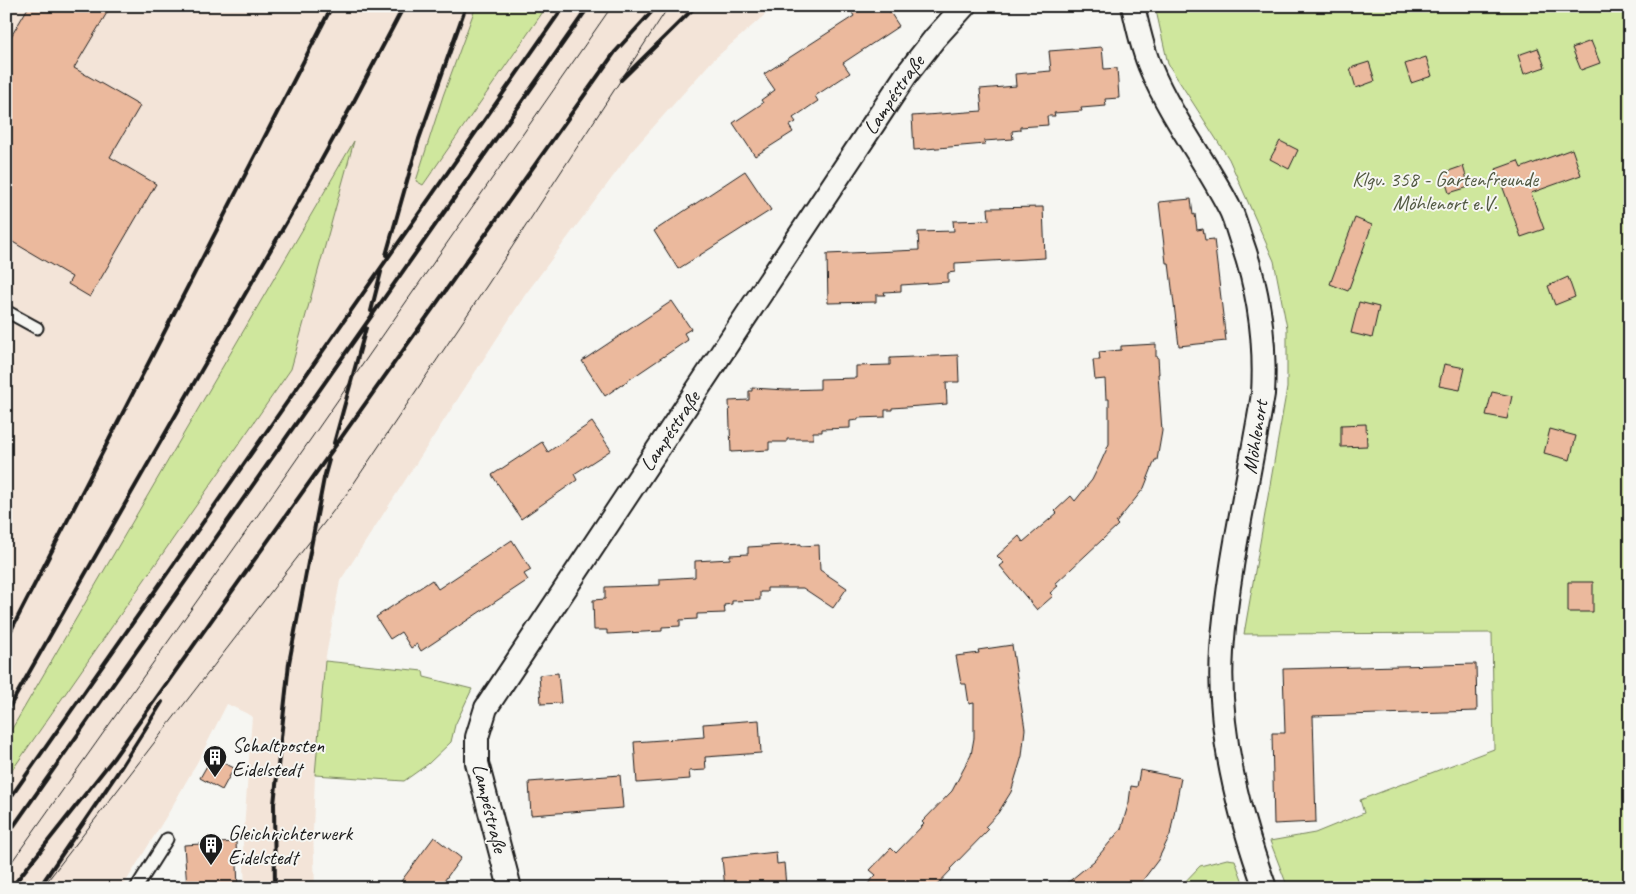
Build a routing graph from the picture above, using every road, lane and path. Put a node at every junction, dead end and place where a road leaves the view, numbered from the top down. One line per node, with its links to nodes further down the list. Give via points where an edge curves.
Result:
1 (964, 6): 7 (street, Lampéstraße, via 906,75 486,708 476,737 477,763)
2 (1133, 6): 8 (street, Möhlenort, via 1150,68 1232,213 1256,289 1264,364 1262,394 1232,566 1222,653 1227,746 1242,816)
3 (6, 311): 4 (lane)
4 (37, 328)
5 (168, 839): 6 (lane)
6 (136, 888)
7 (510, 888)
8 (1265, 888)

